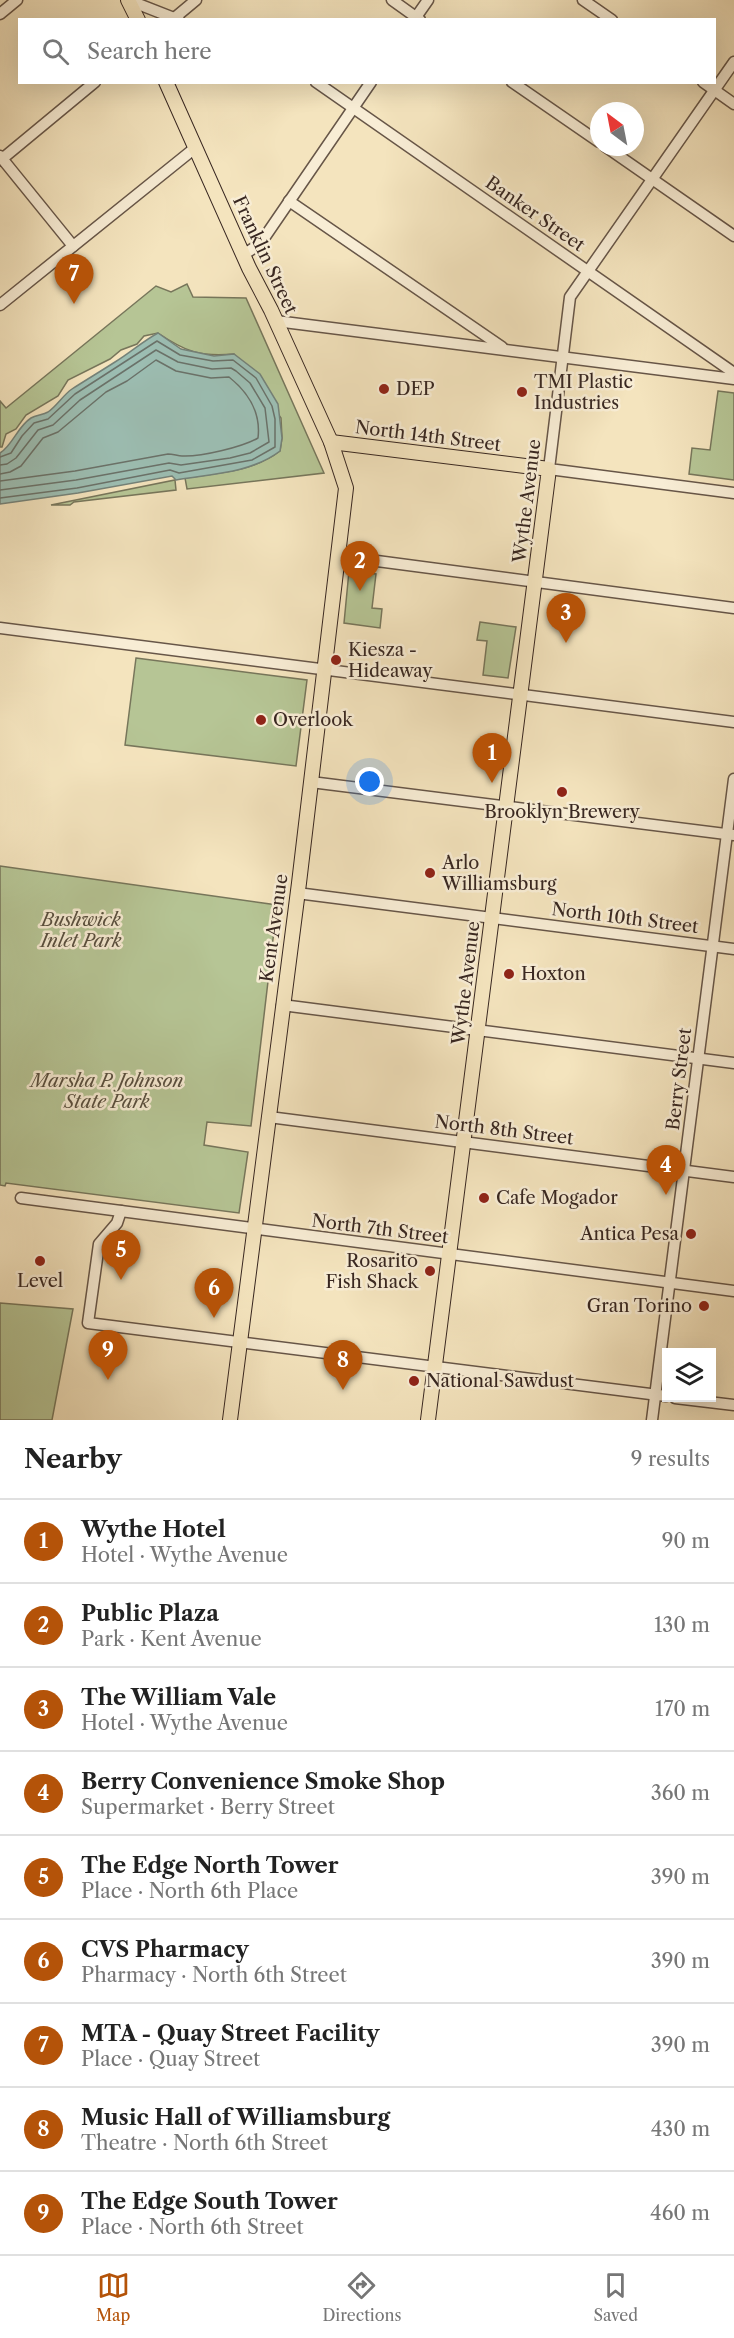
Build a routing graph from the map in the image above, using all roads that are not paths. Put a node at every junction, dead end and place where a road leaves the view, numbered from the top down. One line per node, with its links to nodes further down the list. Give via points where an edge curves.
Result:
1 (17, 0): 7 (street)
2 (128, 0): 8 (main road); 9 (street)
3 (196, 0): 10 (street)
4 (392, 0): 11 (street)
5 (428, 0): 12 (street)
6 (583, 0): 13 (street)
7 (0, 14)
8 (137, 18)
9 (173, 18)
10 (176, 18)
11 (416, 18)
12 (418, 18)
13 (609, 18)
14 (734, 62): 21 (street, Wythe Avenue)
15 (93, 84): 27 (street)
16 (167, 84): 25 (main road, Franklin Street)
17 (319, 84): 23 (street, Banker Street)
18 (370, 84): 23 (street)
19 (515, 84): 24 (street)
20 (706, 84): 21 (street)
21 (715, 90): 22 (street); 28 (street, Wythe Avenue)
22 (734, 104)
23 (353, 108): 29 (street); 33 (street, Banker Street)
24 (590, 136)
25 (195, 148): 31 (street); 32 (main road, Franklin Street)
26 (619, 156): 28 (street)
27 (1, 158): 31 (street)
28 (653, 180): 30 (street); 33 (street, Wythe Avenue)
29 (289, 201): 32 (street, via 260,244); 36 (street)
30 (734, 236)
31 (73, 246): 34 (street)
32 (243, 255): 35 (main road, Franklin Street)
33 (588, 271): 37 (street, Wythe Avenue, via 570,297); 38 (street, Banker Street)
34 (0, 305)
35 (276, 321): 36 (street); 40 (main road, Franklin Street)
36 (504, 349): 37 (street)
37 (563, 357): 39 (street); 41 (street, Wythe Avenue)
38 (734, 373)
39 (734, 378)
40 (332, 442): 41 (main road, North 14th Street); 43 (main road, Kent Avenue, via 346,488)
41 (549, 470): 42 (street, North 14th Street); 44 (main road, Wythe Avenue)
42 (734, 493)
43 (339, 556): 44 (street); 47 (main road, Kent Avenue)
44 (536, 582): 45 (street); 48 (main road, Wythe Avenue)
45 (734, 608)
46 (0, 628): 47 (street)
47 (325, 669): 48 (street); 51 (main road, Kent Avenue)
48 (521, 694): 49 (street); 52 (main road, Wythe Avenue)
49 (734, 722)
50 (734, 779): 53 (street, Berry Street)
51 (311, 782): 52 (street); 54 (main road, Kent Avenue)
52 (507, 807): 53 (street); 55 (main road, Wythe Avenue)
53 (730, 834): 56 (street, Berry Street)
54 (297, 894): 55 (street, North 10th Street); 58 (main road, Kent Avenue)
55 (493, 918): 56 (street, North 10th Street); 59 (main road, Wythe Avenue)
56 (712, 946): 57 (street, North 10th Street); 60 (street, Berry Street)
57 (734, 949)
58 (282, 1005): 59 (street); 62 (main road, Kent Avenue)
59 (478, 1030): 60 (street); 63 (main road, Wythe Avenue)
60 (698, 1058): 61 (street); 64 (street, Berry Street)
61 (734, 1063)
62 (269, 1118): 63 (street, North 8th Street); 68 (main road, Kent Avenue)
63 (464, 1142): 64 (street, North 8th Street); 69 (main road, Wythe Avenue)
64 (684, 1170): 65 (street, North 8th Street); 70 (street, Berry Street)
65 (734, 1177)
66 (21, 1198): 67 (street, North 7th Street)
67 (122, 1211): 68 (street, North 7th Street); 72 (street, via 99,1244 88,1323)
68 (254, 1228): 69 (street, North 7th Street); 72 (main road, Kent Avenue)
69 (450, 1254): 70 (street, North 7th Street); 73 (main road, Wythe Avenue)
70 (669, 1282): 71 (street, North 7th Street); 74 (street, Berry Street)
71 (734, 1291)
72 (240, 1341): 73 (street); 77 (main road, Kent Avenue)
73 (435, 1366): 74 (street); 78 (main road, Wythe Avenue)
74 (661, 1396): 79 (street, Berry Street)
75 (709, 1402): 76 (street)
76 (734, 1405)
77 (230, 1420)
78 (428, 1420)
79 (652, 1420)

